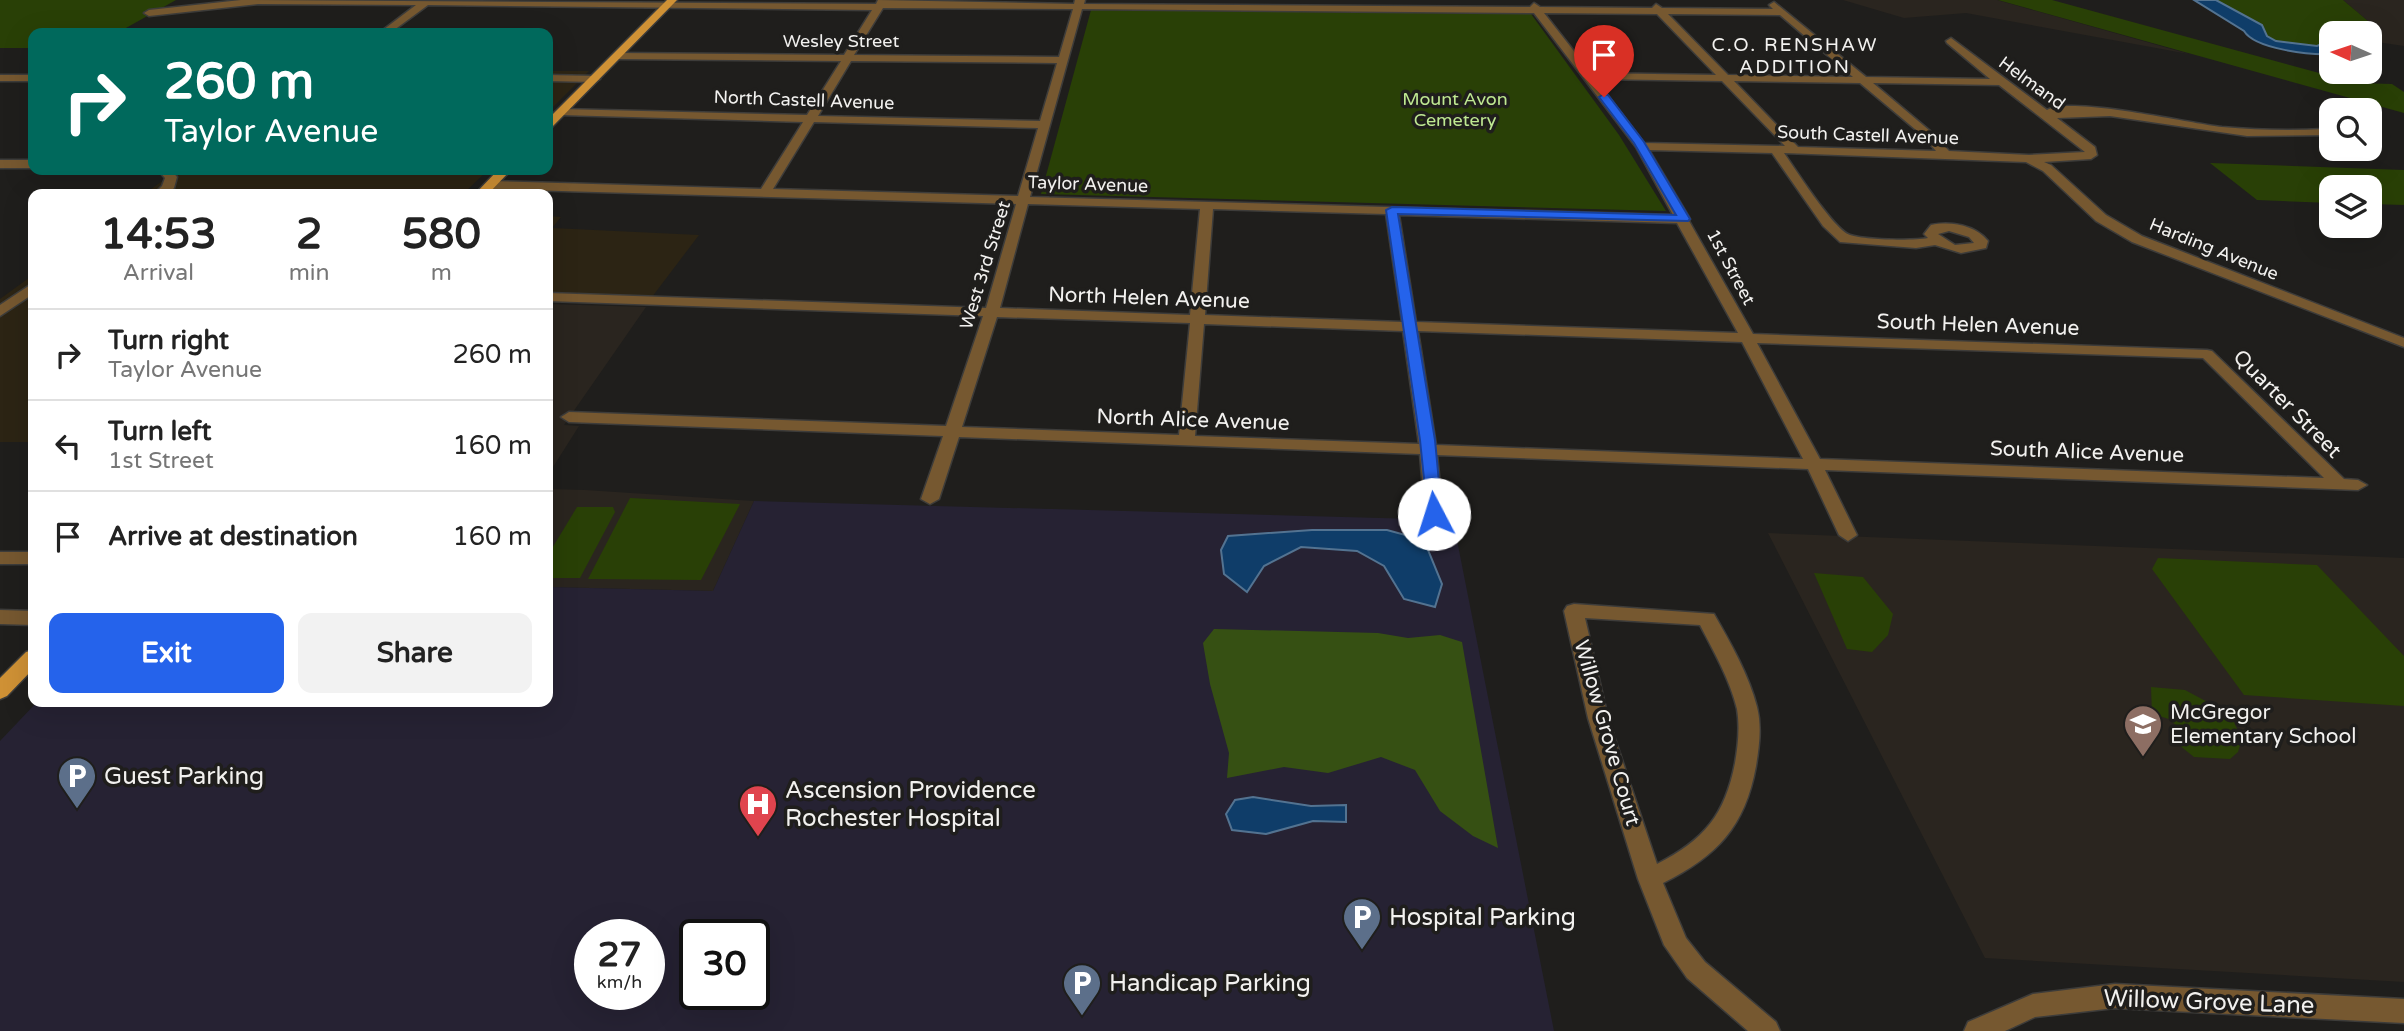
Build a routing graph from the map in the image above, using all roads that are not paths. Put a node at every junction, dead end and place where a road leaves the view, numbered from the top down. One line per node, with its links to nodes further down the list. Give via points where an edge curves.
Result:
1 (1649, 0): 10 (street)
2 (1769, 0): 11 (street)
3 (428, 1): 4 (street); 12 (street, via 248,2); 13 (street)
4 (670, 2): 7 (street); 15 (main road)
5 (956, 3): 6 (street); 7 (street)
6 (1079, 3): 8 (street); 17 (street, West 3rd Street)
7 (881, 4): 16 (street)
8 (1254, 4): 9 (street)
9 (1534, 5): 10 (street); 18 (street, 1st Street)
10 (1660, 11): 11 (street); 22 (street)
11 (1783, 12): 24 (street)
12 (149, 13)
13 (391, 28)
14 (1951, 41): 25 (street, Helmand)
15 (617, 56): 16 (street, Wesley Street); 23 (main road)
16 (847, 58): 17 (street, Wesley Street); 28 (street)
17 (1064, 60): 30 (street, West 3rd Street)
18 (1588, 76): 22 (street); 32 (street, 1st Street)
19 (0, 78): 20 (street)
20 (28, 78)
21 (553, 78): 23 (street)
22 (1726, 78): 24 (street); 34 (street)
23 (595, 79): 26 (main road)
24 (1863, 80): 25 (street); 36 (street)
25 (2002, 82): 27 (street, Helmand)
26 (561, 111): 28 (street, North Castell Avenue); 29 (main road)
27 (2047, 115): 31 (street, via 2110,113 2220,132); 35 (street, Helmand)
28 (811, 118): 30 (street, North Castell Avenue); 43 (street)
29 (553, 120)
30 (1046, 124): 44 (street, West 3rd Street)
31 (2319, 133)
32 (1641, 146): 33 (street, South Castell Avenue); 47 (street, 1st Street)
33 (1776, 150): 34 (street, South Castell Avenue); 48 (street, via 1828,223 1845,239)
34 (1795, 150): 36 (street, South Castell Avenue)
35 (2093, 153): 37 (street, South Castell Avenue)
36 (1946, 155): 37 (street, South Castell Avenue)
37 (2029, 159): 56 (street, Harding Avenue, via 2047,168 2101,218 2137,239)
38 (0, 164): 39 (street)
39 (28, 164)
40 (500, 175): 41 (main road)
41 (487, 189)
42 (553, 191): 43 (street, Taylor Avenue)
43 (765, 193): 44 (street, Taylor Avenue)
44 (1025, 200): 45 (street, Taylor Avenue); 52 (street, West 3rd Street)
45 (1207, 205): 46 (street, Taylor Avenue); 53 (street)
46 (1392, 210): 47 (street, Taylor Avenue); 54 (street)
47 (1684, 219): 55 (street, 1st Street)
48 (1936, 241)
49 (28, 291): 51 (street)
50 (553, 298): 52 (street, North Helen Avenue)
51 (0, 312)
52 (991, 313): 53 (street, North Helen Avenue); 59 (street, West 3rd Street)
53 (1199, 320): 54 (street, North Helen Avenue); 60 (street)
54 (1412, 328): 55 (street, North Helen Avenue); 61 (street)
55 (1748, 339): 57 (street, South Helen Avenue); 62 (street, 1st Street)
56 (2404, 343)
57 (2207, 354): 63 (street, Quarter Street)
58 (569, 417): 59 (street, North Alice Avenue)
59 (953, 432): 60 (street, North Alice Avenue); 65 (street, West 3rd Street)
60 (1187, 440): 61 (street, North Alice Avenue)
61 (1428, 449): 62 (street, North Alice Avenue); 66 (street)
62 (1815, 464): 63 (street, South Alice Avenue); 67 (street, 1st Street)
63 (2339, 484): 64 (street, South Alice Avenue)
64 (2358, 485)
65 (930, 499)
66 (1434, 514)
67 (1848, 535)
68 (0, 558): 69 (street)
69 (28, 558)
70 (0, 617): 71 (street)
71 (28, 618)
72 (28, 662): 73 (main road)
73 (0, 691)
74 (1650, 878): 74 (street, Willow Grove Court, via 1592,694 1574,611 1707,620 1746,704 1749,740 1745,771 1728,822 1705,847); 76 (street, Willow Grove Court, via 1676,945 1696,970)
75 (2404, 1011): 77 (street, Willow Grove Lane, via 2115,996 2033,1006)
76 (1767, 1031)
77 (1977, 1031)

